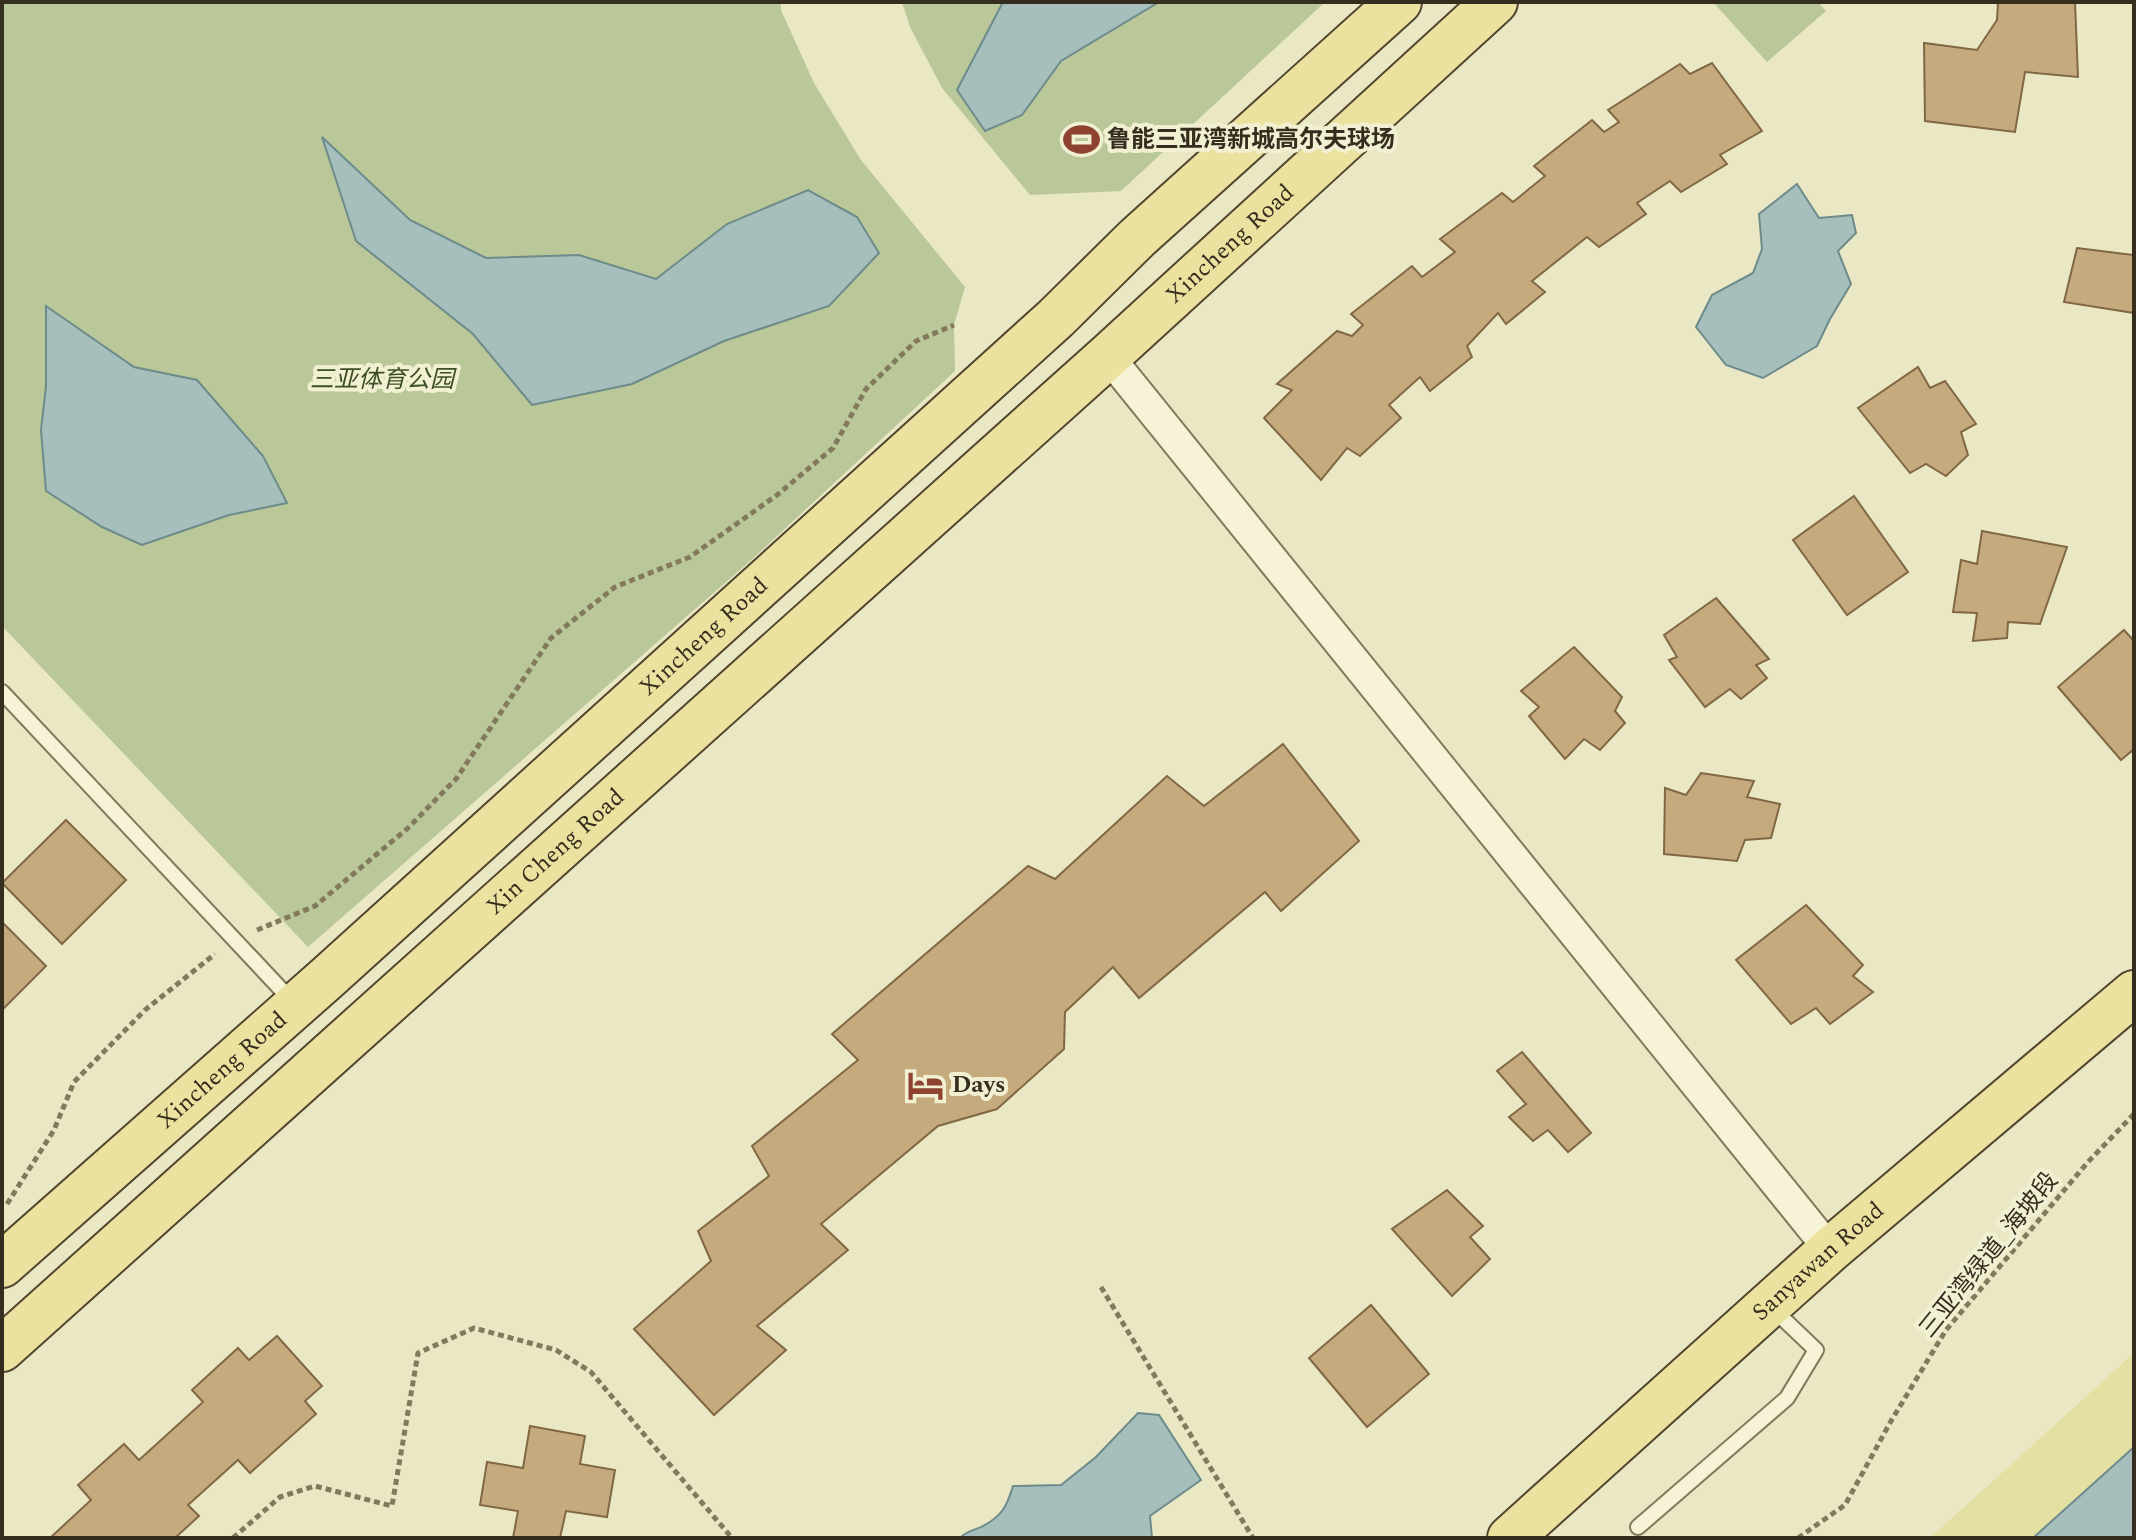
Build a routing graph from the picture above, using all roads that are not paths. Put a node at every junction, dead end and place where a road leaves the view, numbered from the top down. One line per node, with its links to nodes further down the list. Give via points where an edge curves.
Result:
1 (1399, 2): 6 (main road, Xincheng Road)
2 (1495, 2): 3 (main road, Xincheng Road)
3 (1108, 356): 7 (street); 10 (main road, Xin Cheng Road)
4 (2, 692): 6 (lane)
5 (2134, 993): 7 (main road, Sanyawan Road)
6 (296, 1005): 8 (main road, Xincheng Road)
7 (1830, 1250): 9 (main road, Sanyawan Road)
8 (2, 1265)
9 (1769, 1305): 11 (lane, via 1816,1350 1787,1398); 12 (main road, Sanyawan Road)
10 (2, 1349)
11 (1638, 1527)
12 (1510, 1538)

